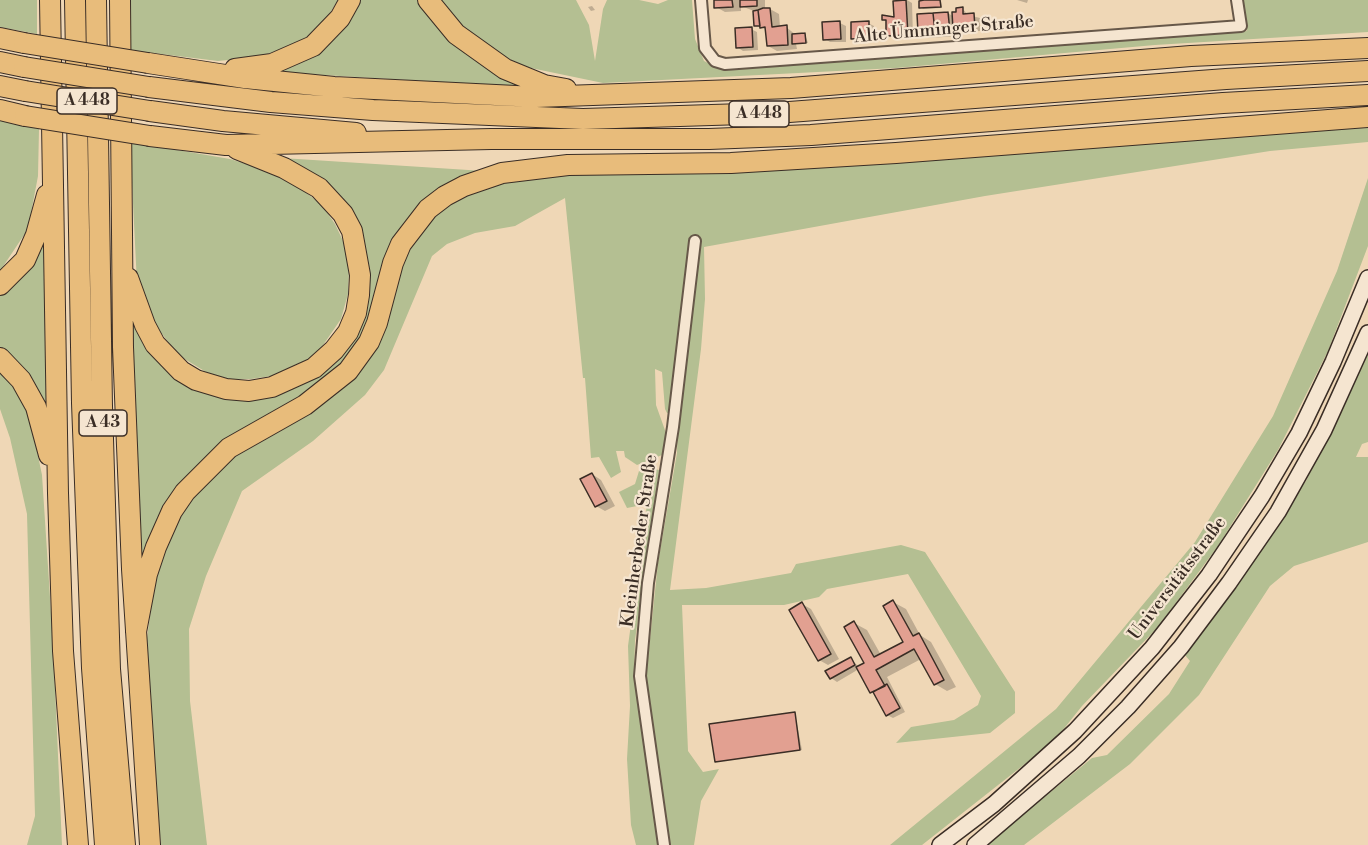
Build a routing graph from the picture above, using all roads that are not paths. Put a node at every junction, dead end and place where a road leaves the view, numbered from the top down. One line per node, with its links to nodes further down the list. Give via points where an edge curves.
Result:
1 (50, 0): 21 (highway)
2 (75, 0): 31 (highway, A 43, via 82,403 92,668)
3 (96, 0): 32 (highway, A 43, via 110,669)
4 (120, 0): 23 (highway)
5 (350, 0): 12 (highway, via 329,31 298,54 272,64 240,69)
6 (428, 0): 15 (highway, via 456,34 505,69 544,85)
7 (701, 0): 8 (street, Alte Ümminger Straße, via 705,48 715,61 725,64 1241,26)
8 (1237, 0)
9 (0, 38): 12 (highway, bridge)
10 (1368, 48): 15 (highway, via 1191,56 803,87)
11 (0, 62): 13 (highway, A 448, bridge, via 271,102 583,119 776,113)
12 (194, 69): 15 (highway, via 334,87 537,97)
13 (1368, 71)
14 (0, 86): 19 (highway, A 448, bridge, via 223,121)
15 (589, 94)
16 (1368, 95): 19 (highway, A 448, via 811,135)
17 (0, 112): 20 (highway, bridge)
18 (1368, 117): 29 (highway, via 731,163 558,166 502,173 464,186 428,209 401,244 377,323 348,371 305,405 229,448 185,492 156,547)
19 (491, 139): 20 (highway)
20 (226, 145): 23 (highway, via 303,178 319,188 343,214 357,251 359,295 348,332 334,350 314,368 272,387 238,390 196,380 169,361 155,344)
21 (53, 166): 25 (highway, via 36,235 25,260); 28 (highway)
22 (695, 241): 34 (street, Kleinherbeder Straße, via 673,427 648,583 640,676)
23 (123, 266): 29 (highway)
24 (1368, 278): 35 (main road, Universitätsstraße, via 1299,433 1209,575 1152,648 1075,731 994,804)
25 (0, 285)
26 (1368, 333): 36 (main road, via 1293,487 1230,584 1128,707 1079,756)
27 (0, 358): 28 (highway, via 21,380 36,407)
28 (58, 493): 30 (highway, via 63,651)
29 (136, 632): 33 (highway)
30 (76, 840)
31 (105, 845)
32 (125, 845)
33 (150, 845)
34 (664, 845)
35 (940, 845)
36 (975, 845)

